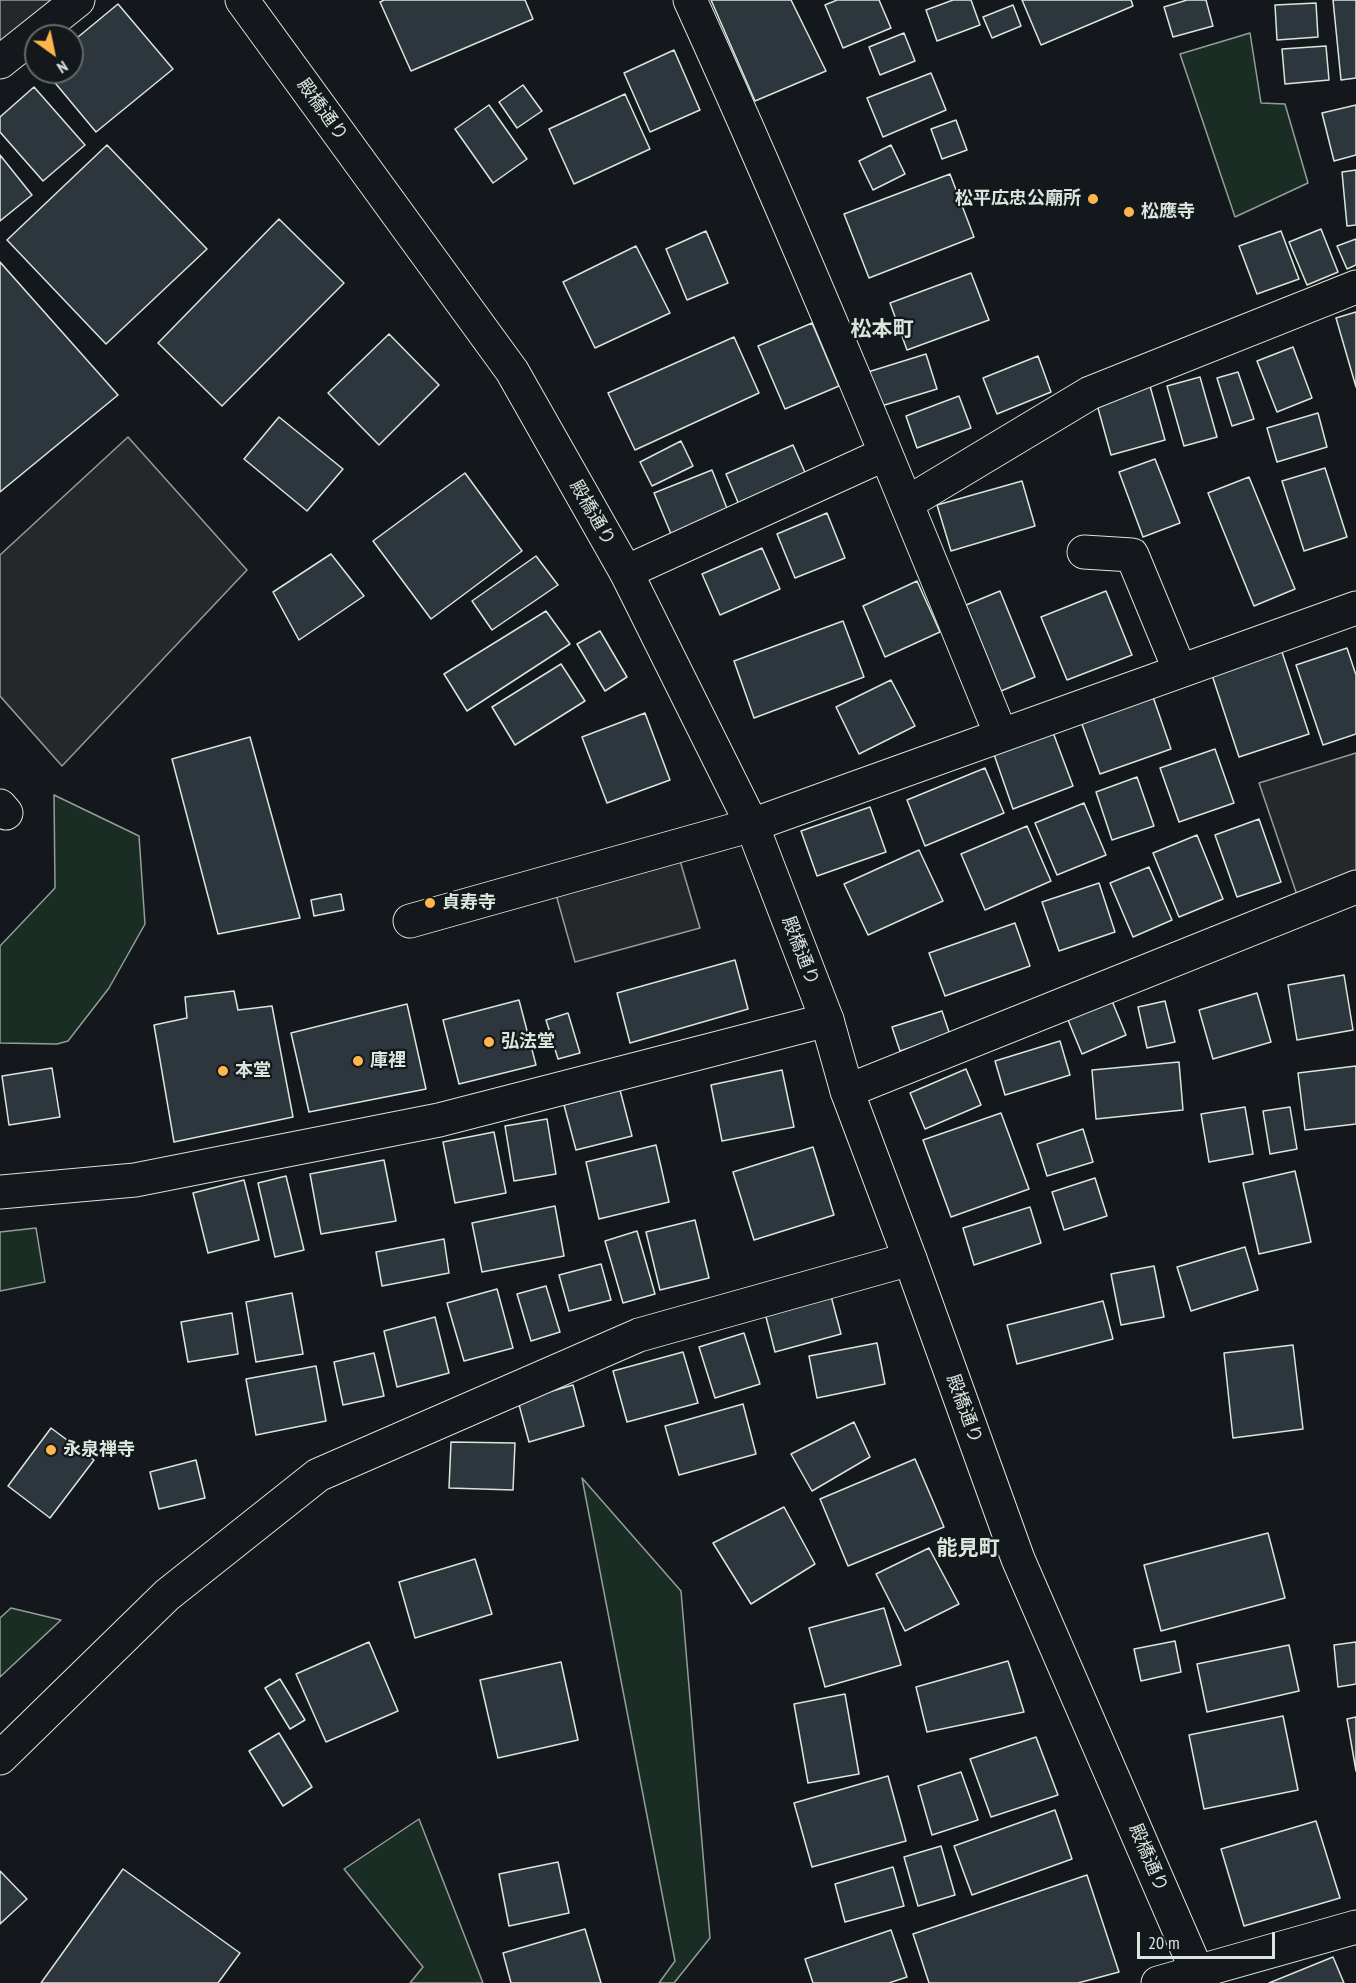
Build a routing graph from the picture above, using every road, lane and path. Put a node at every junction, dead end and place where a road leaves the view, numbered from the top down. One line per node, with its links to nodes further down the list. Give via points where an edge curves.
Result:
1 (78, 0): 4 (street)
2 (242, 0): 9 (street, 殿橋通り, via 512,371)
3 (690, 0): 6 (street)
4 (0, 62)
5 (1356, 287): 7 (street, via 1090,393)
6 (885, 454): 7 (street); 9 (street)
7 (907, 503): 12 (street)
8 (1084, 552): 11 (street, via 1132,555)
9 (626, 572): 13 (street, 殿橋通り)
10 (1356, 608): 11 (street)
11 (1180, 671): 12 (street)
12 (1001, 735): 13 (street)
13 (752, 825): 15 (street); 16 (street, 殿橋通り)
14 (1356, 887): 17 (street)
15 (410, 921)
16 (827, 1020): 17 (street, 殿橋通り); 18 (street, via 439,1120 135,1180)
17 (847, 1091): 19 (street, 殿橋通り)
18 (0, 1192)
19 (910, 1259): 20 (street, via 639,1335 318,1475 167,1595); 22 (street, 殿橋通り, via 1018,1559)
20 (0, 1758)
21 (1356, 1927): 22 (street)
22 (1199, 1978): 23 (street)
23 (1158, 1983)

